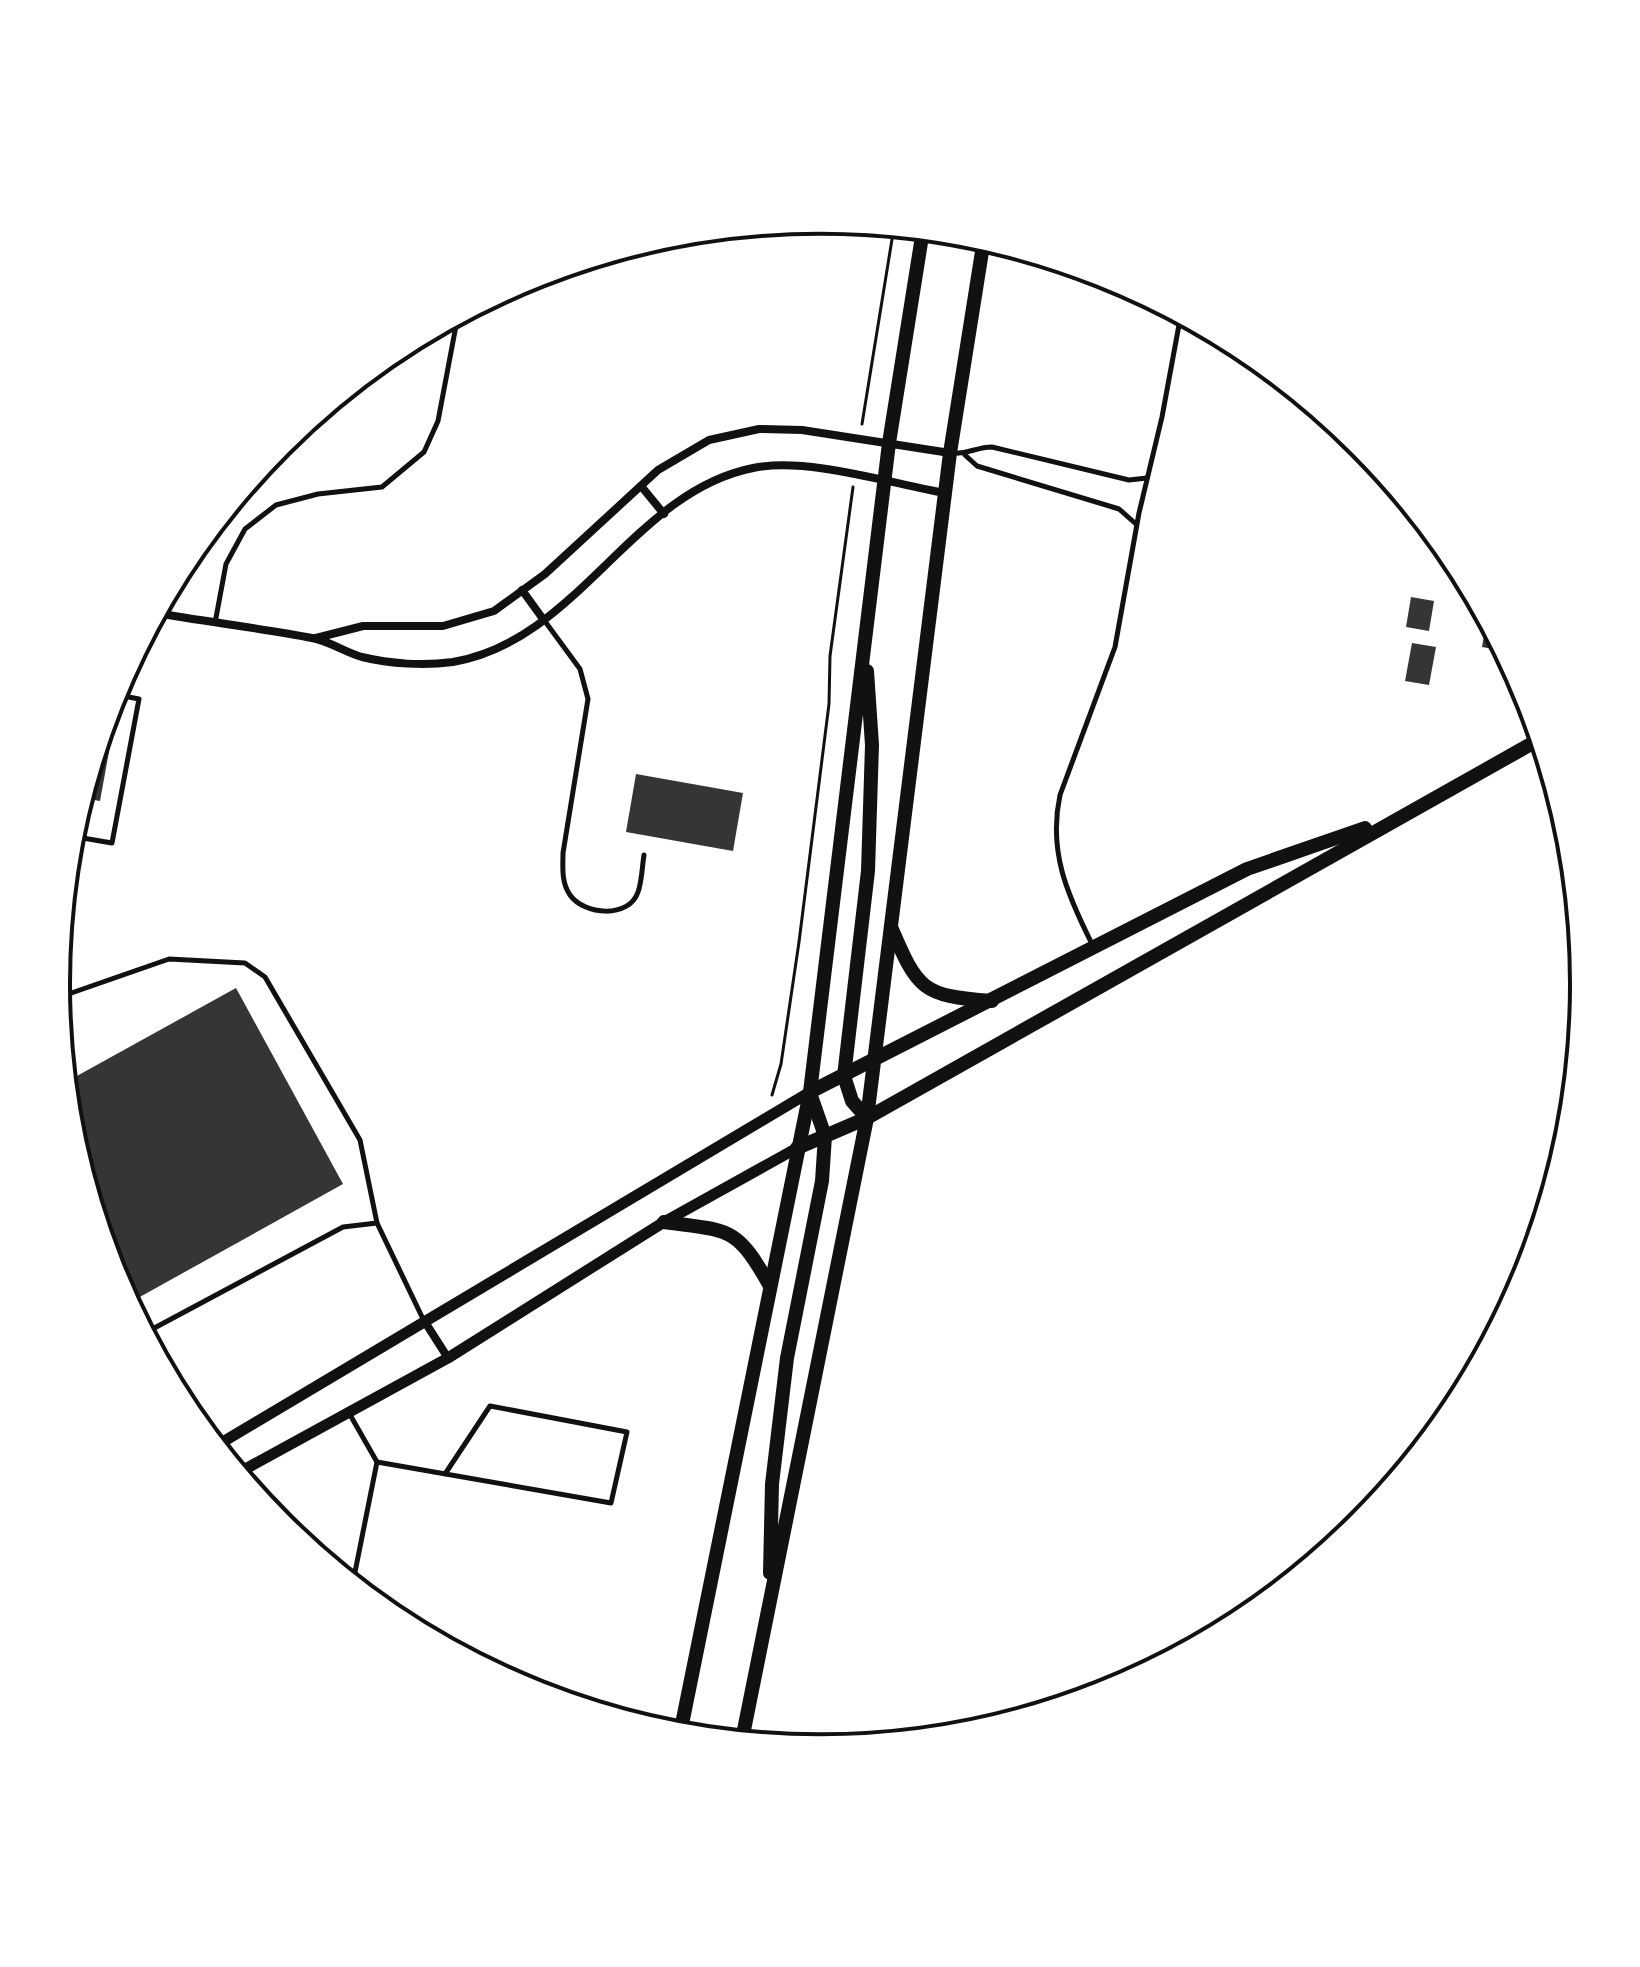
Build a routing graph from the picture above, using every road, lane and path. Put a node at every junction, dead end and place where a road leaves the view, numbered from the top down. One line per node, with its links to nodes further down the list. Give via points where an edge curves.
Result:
1 (892, 237): 6 (path)
2 (921, 241): 7 (main road)
3 (982, 252): 8 (main road)
4 (1179, 325): 10 (lane)
5 (455, 328): 19 (lane, via 438,421 424,452 382,487 276,505 245,529 226,564)
6 (860, 439): 7 (street); 12 (street, via 759,429 709,440)
7 (889, 443): 8 (street); 11 (main road)
8 (958, 454): 10 (lane, via 992,447 1129,480); 13 (main road); 15 (lane, via 977,466 1119,509)
9 (855, 477): 11 (street); 14 (street, via 800,467 756,467 717,478); 34 (path, via 799,942)
10 (1147, 478): 15 (lane)
11 (885, 483): 13 (street); 20 (main road)
12 (641, 486): 14 (street); 16 (street)
13 (945, 493): 27 (main road)
14 (664, 514): 18 (street)
15 (1136, 525): 28 (lane, via 1115,647 1055,819 1054,847 1065,890)
16 (522, 590): 18 (street); 21 (street, via 469,621 363,626)
17 (166, 615): 19 (street)
18 (543, 619): 21 (street, via 515,640 452,662 406,664 362,657); 26 (lane, via 580,669 588,699 563,853 563,878 570,896 584,907 629,907 638,893)
19 (215, 624): 21 (street)
20 (864, 636): 32 (main road, via 872,745 868,871); 33 (main road)
21 (315, 638)
22 (127, 697): 25 (lane, via 139,699 112,843)
23 (1531, 744): 24 (main road)
24 (1396, 818): 28 (main road, via 1247,869); 35 (main road)
25 (84, 838)
26 (644, 855)
27 (891, 926): 30 (main road, via 910,971 936,995); 31 (main road)
28 (1094, 948): 30 (main road)
29 (70, 993): 39 (lane, via 169,959 245,963 265,977 360,1140)
30 (992, 1001): 31 (main road)
31 (874, 1061): 32 (main road); 35 (main road)
32 (844, 1076): 33 (main road); 35 (main road, via 852,1101)
33 (810, 1092): 36 (main road); 37 (main road); 41 (street)
34 (772, 1095)
35 (867, 1118): 36 (main road); 50 (main road)
36 (825, 1136): 37 (main road); 50 (main road, via 822,1181 787,1358 772,1484)
37 (797, 1148): 38 (street); 40 (main road)
38 (664, 1222): 40 (main road, via 724,1230 738,1238); 43 (street)
39 (377, 1223): 41 (lane); 42 (lane, via 343,1227)
40 (770, 1286): 51 (main road)
41 (425, 1322): 43 (street); 45 (street)
42 (154, 1328)
43 (448, 1358): 44 (street)
44 (349, 1412): 46 (lane); 47 (street)
45 (225, 1440)
46 (377, 1462): 48 (lane); 49 (lane)
47 (248, 1468)
48 (445, 1474): 48 (lane, via 611,1503 627,1432 490,1406)
49 (355, 1572)
50 (770, 1606): 52 (main road)
51 (683, 1720)
52 (744, 1729)

